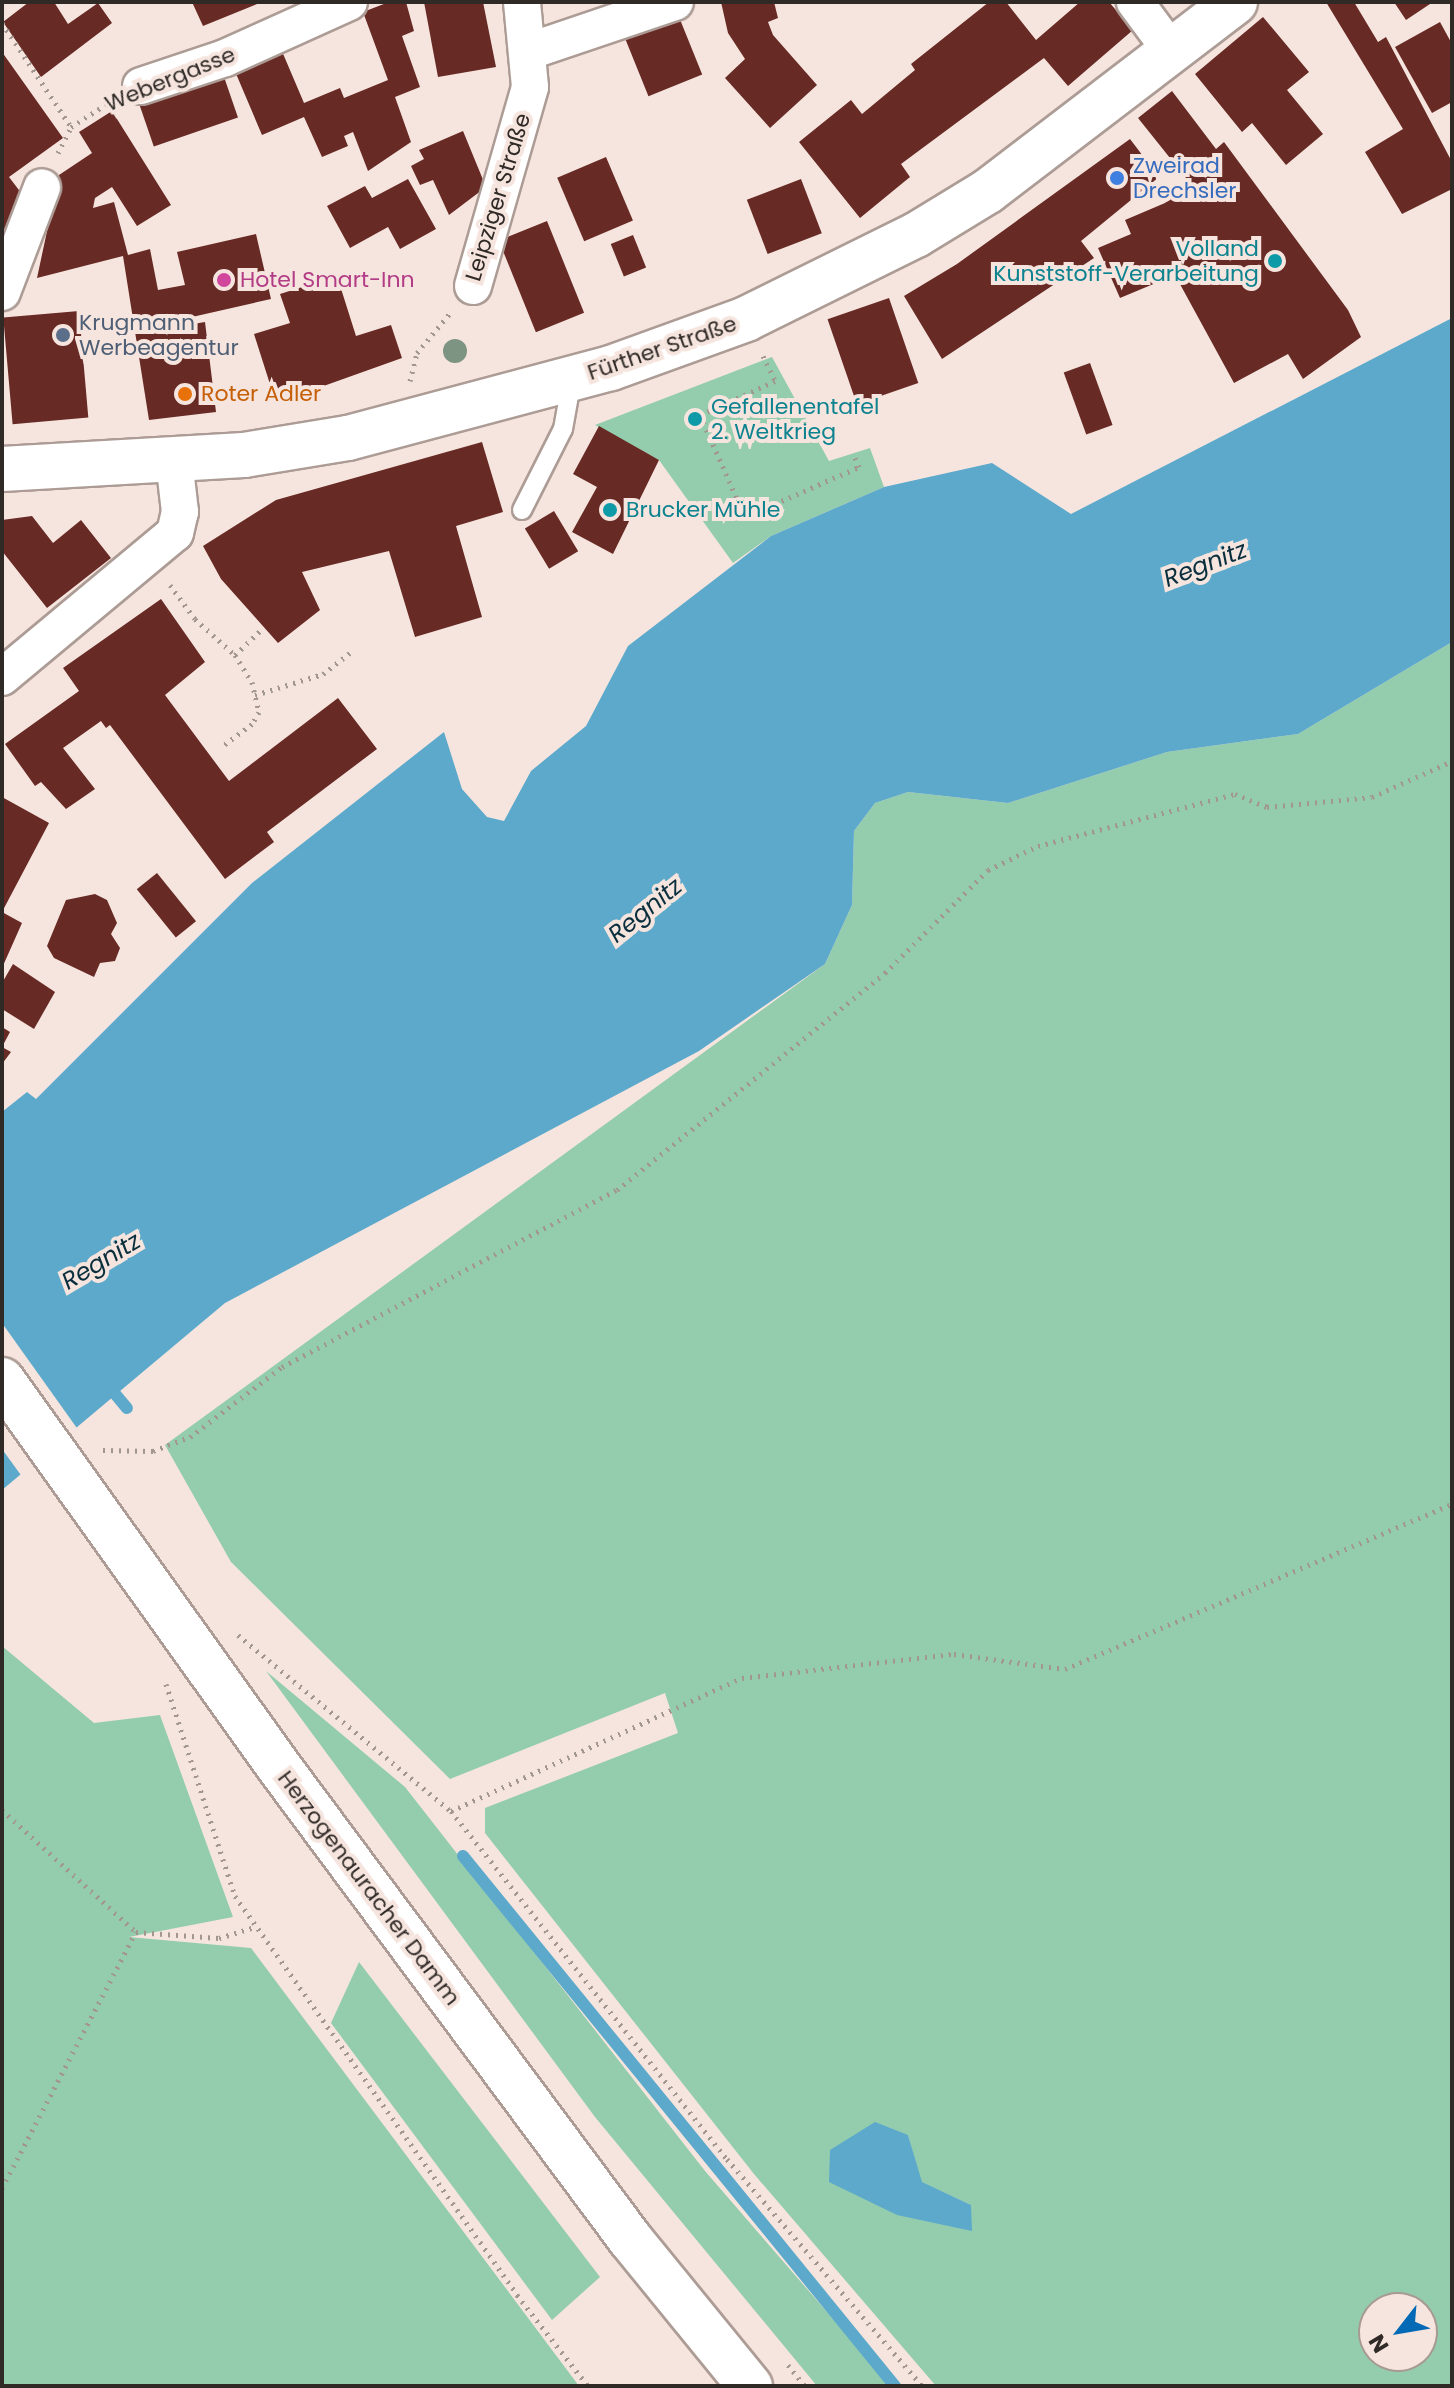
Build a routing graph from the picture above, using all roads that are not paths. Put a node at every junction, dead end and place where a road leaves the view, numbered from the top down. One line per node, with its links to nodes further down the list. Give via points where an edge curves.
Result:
1 (349, 2): 8 (street, Webergasse, via 225,58)
2 (522, 2): 6 (street, Leipziger Straße)
3 (675, 2): 6 (street)
4 (1135, 2): 7 (street)
5 (1235, 2): 7 (street, Fürther Straße)
6 (530, 51): 10 (street, Leipziger Straße, via 523,124)
7 (1172, 52): 12 (street, Fürther Straße, via 988,191 916,235 746,319)
8 (141, 86)
9 (42, 187): 11 (street)
10 (473, 286)
11 (2, 292)
12 (572, 379): 13 (street, Fürther Straße, via 298,447); 15 (lane, via 563,429)
13 (174, 460): 14 (street, Fürther Straße); 16 (street, via 180,512 175,533 154,556)
14 (2, 469)
15 (522, 510)
16 (2, 677)
17 (2, 1380): 18 (street, Herzogenauracher Damm, via 80,1456 630,2239)
18 (750, 2386)

